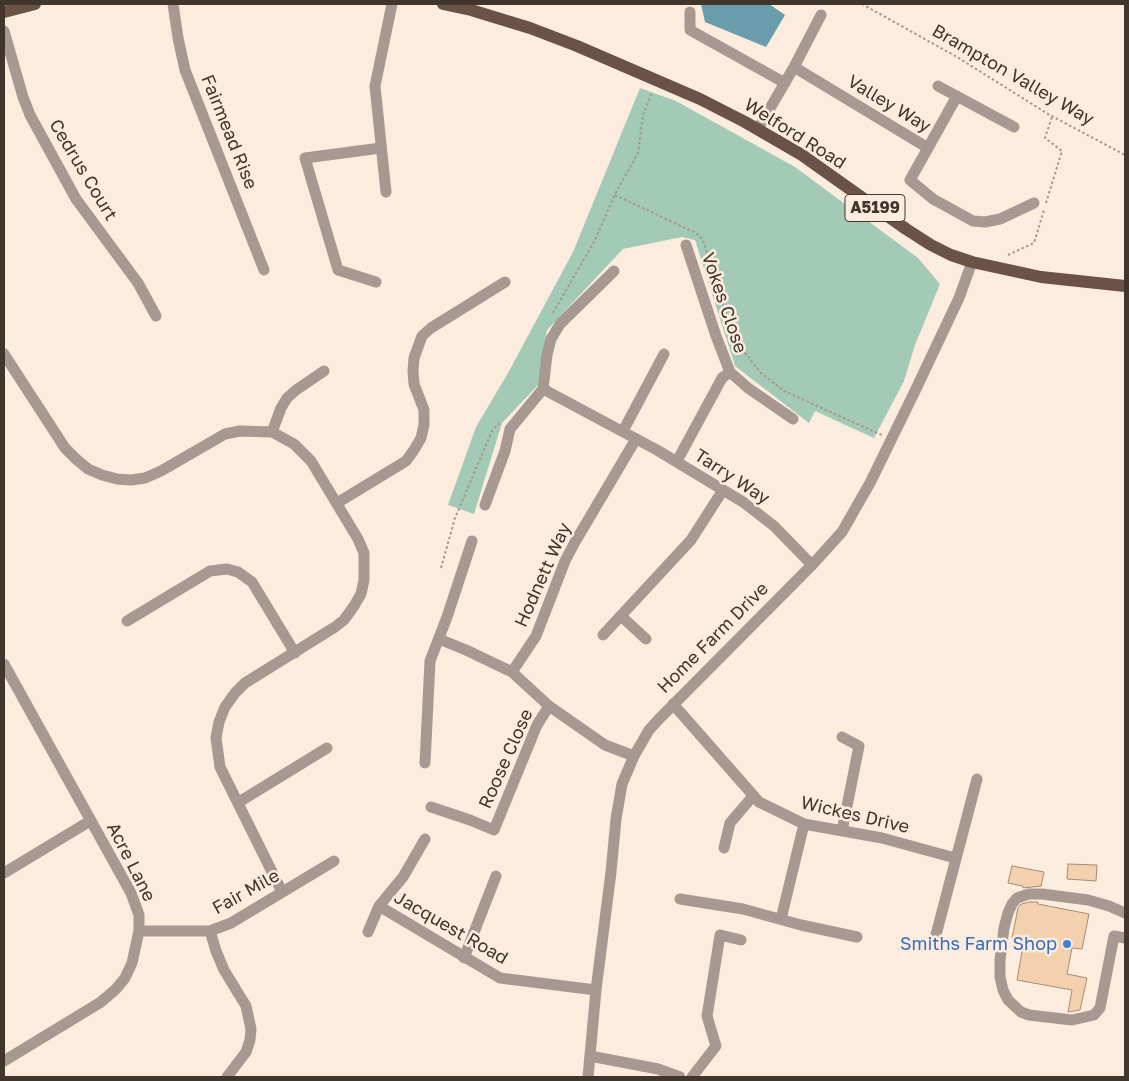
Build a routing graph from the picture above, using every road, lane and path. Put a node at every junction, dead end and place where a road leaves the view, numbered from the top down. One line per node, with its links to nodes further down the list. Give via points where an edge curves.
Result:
1 (35, 4): 6 (main road)
2 (174, 4): 26 (street, Fairmead Rise, via 185,70)
3 (392, 4): 17 (street, via 375,86)
4 (444, 4): 16 (main road, Welford Road / A5199, via 530,28 577,46 700,99)
5 (862, 4): 14 (path, Brampton Valley Way, via 957,57)
6 (4, 12)
7 (690, 12): 11 (street, via 690,30)
8 (821, 15): 10 (street)
9 (4, 31): 31 (street, Cedrus Court, via 30,116 76,199 138,283)
10 (794, 67): 11 (street); 18 (street, Valley Way)
11 (785, 83): 16 (street)
12 (938, 86): 13 (street)
13 (957, 96): 15 (street); 18 (street)
14 (1052, 116): 19 (path, Brampton Valley Way); 24 (path, via 1045,138 1062,151 1034,242)
15 (1014, 127)
16 (758, 129): 25 (main road, Welford Road / A5199, via 802,155 906,230 931,245)
17 (381, 148): 20 (street); 28 (street, via 305,158 338,270)
18 (928, 148): 22 (street, Valley Way, via 910,180 933,199 973,221 1000,219)
19 (1125, 155)
20 (386, 192)
21 (615, 194): 41 (path, via 696,233 703,240 729,324 741,348 761,373 784,391)
22 (1034, 203)
23 (686, 245): 35 (street, Vokes Close)
24 (1008, 255)
25 (972, 262): 30 (main road, Welford Road / A5199, via 1041,277); 41 (street, Home Farm Drive, via 959,298)
26 (264, 270)
27 (614, 271): 36 (street, via 560,324 551,339)
28 (376, 282)
29 (505, 282): 44 (street, via 422,336 413,371 414,384 424,410 421,438 406,461)
30 (1125, 286)
31 (156, 316)
32 (4, 354): 39 (street, via 65,448 88,468 102,475 131,480 145,478 225,434 240,430)
33 (664, 354): 38 (street)
34 (324, 371): 39 (street, via 287,398)
35 (730, 372): 37 (street, Vokes Close); 42 (street, Vokes Close, via 714,391)
36 (544, 389): 38 (street, Tarry Way); 45 (street, via 510,429)
37 (793, 419)
38 (623, 431): 40 (street, Tarry Way)
39 (272, 432): 44 (street, via 306,455)
40 (636, 439): 42 (street, Tarry Way); 55 (street, Hodnett Way, via 575,542 536,636)
41 (891, 439): 47 (street, Home Farm Drive, via 842,532)
42 (676, 461): 43 (street, Tarry Way)
43 (722, 490): 47 (street, Tarry Way, via 774,526); 48 (street, via 691,540)
44 (338, 503): 53 (street, via 364,553 361,594 344,620)
45 (485, 505)
46 (472, 540): 52 (street)
47 (812, 565): 56 (street, Home Farm Drive)
48 (621, 616): 50 (street); 51 (street)
49 (127, 621): 53 (street, via 210,571 227,569 252,582)
50 (603, 635)
51 (646, 639)
52 (439, 640): 55 (street); 61 (street, via 430,660)
53 (294, 653): 64 (street, via 245,683 225,706 219,722 216,738 220,767)
54 (4, 664): 66 (street, Acre Lane)
55 (512, 672): 57 (street)
56 (673, 704): 60 (street, Home Farm Drive, via 649,730); 63 (street, Wickes Drive)
57 (549, 706): 60 (street, via 605,745); 65 (street, Roose Close, via 537,725 494,830)
58 (842, 737): 68 (street, via 859,746)
59 (327, 748): 64 (street)
60 (634, 756): 88 (street, Home Farm Drive, via 622,784 616,819)
61 (424, 763)
62 (977, 779): 71 (street)
63 (753, 796): 67 (street, Wickes Drive); 70 (street, via 730,823)
64 (239, 802): 75 (street)
65 (430, 807)
66 (90, 821): 73 (street); 80 (street, Acre Lane, via 131,893 139,915)
67 (804, 824): 68 (street, Wickes Drive); 79 (street)
68 (842, 831): 71 (street, Wickes Drive)
69 (425, 839): 77 (street, Jacquest Road, via 403,877)
70 (724, 848)
71 (956, 858): 86 (street)
72 (334, 861): 75 (street, Fair Mile)
73 (4, 873)
74 (496, 876): 87 (street)
75 (282, 892): 81 (street, Fair Mile, via 231,923)
76 (680, 899): 79 (street, via 744,909)
77 (379, 906): 82 (street, Jacquest Road); 87 (street, Jacquest Road)
78 (1125, 913): 84 (street, via 1079,899 1042,894 1017,898 1004,928 1000,960 1003,990 1008,1000 1029,1015 1072,1020 1094,1015 1100,1008 1114,936)
79 (781, 919): 83 (street)
80 (139, 931): 81 (street, Fair Mile); 90 (street, Acre Lane, via 132,963 116,989 101,1002)
81 (210, 931): 91 (street, via 224,970 246,1006 251,1029 246,1052)
82 (368, 932)
83 (857, 937)
84 (1125, 938)
85 (741, 940): 94 (street, via 720,936 706,1016 716,1046)
86 (933, 946)
87 (464, 958): 88 (street, Jacquest Road, via 500,978)
88 (596, 990): 89 (street, Home Farm Drive)
89 (590, 1056): 92 (street, Home Farm Drive); 93 (street, via 658,1069)
90 (4, 1060)
91 (227, 1077)
92 (588, 1077)
93 (680, 1077)
94 (692, 1077)

